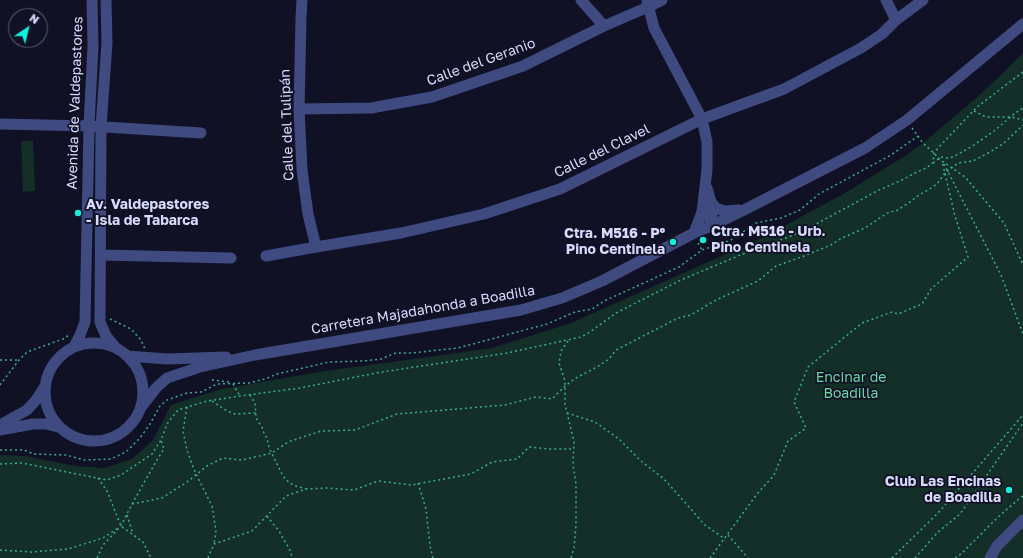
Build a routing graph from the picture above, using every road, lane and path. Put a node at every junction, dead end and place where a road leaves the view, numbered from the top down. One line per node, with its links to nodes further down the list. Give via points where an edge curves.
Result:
1 (92, 0): 22 (street, Avenida de Valdepastores, via 93,46)
2 (106, 0): 23 (street, Avenida de Valdepastores)
3 (302, 0): 14 (street, Calle del Tulipán)
4 (580, 0): 11 (street)
5 (662, 0): 8 (street, Calle del Geranio)
6 (886, 0): 9 (street)
7 (923, 0): 9 (street, Calle del Clavel)
8 (647, 4): 11 (street, Calle del Geranio); 17 (street, via 654,28)
9 (896, 20): 17 (street, Calle del Clavel, via 882,34 861,48 784,89)
10 (1023, 24): 18 (street, Carretera Majadahonda a Boadilla)
11 (604, 26): 14 (street, Calle del Geranio, via 523,66 432,97 371,108)
12 (1023, 72): 15 (path)
13 (1023, 108): 16 (path)
14 (299, 109): 37 (street, Calle del Tulipán, via 302,170)
15 (974, 112): 16 (path, via 986,117); 25 (path)
16 (1010, 117): 19 (path); 26 (path, via 971,147 953,157)
17 (702, 119): 32 (street, via 707,142); 37 (street, Calle del Clavel, via 545,194 484,214 409,232)
18 (906, 120): 25 (path); 34 (street, Carretera Majadahonda a Boadilla, via 865,148)
19 (1023, 120)
20 (0, 124): 22 (street)
21 (1023, 125): 29 (path, via 990,152 973,161 958,163)
22 (89, 126): 23 (street); 46 (street, Avenida de Valdepastores, via 85,322)
23 (101, 127): 24 (street); 39 (street, Avenida de Valdepastores)
24 (201, 133)
25 (934, 153): 26 (path); 28 (path)
26 (939, 158): 27 (path); 28 (path)
27 (942, 161): 29 (path); 30 (path); 31 (path)
28 (934, 163): 45 (path, via 789,237 681,280 616,313 581,337)
29 (952, 168): 30 (path); 42 (path, via 965,178 1004,223)
30 (947, 171): 31 (path); 44 (path, via 1001,276)
31 (945, 173): 56 (path, via 937,184 866,228 776,266 758,281 716,300 691,315 678,318 643,335 616,350 609,359); 85 (path, via 968,257 931,289 922,304 898,314 892,312 862,323 808,367 794,402 806,428 788,441 774,475)
32 (706, 182): 33 (street); 36 (street)
33 (711, 202): 34 (street, via 716,208 724,211); 35 (street)
34 (744, 210): 35 (street, Carretera Majadahonda a Boadilla)
35 (709, 227): 36 (street, Carretera Majadahonda a Boadilla)
36 (696, 238): 38 (path); 49 (street, Carretera Majadahonda a Boadilla, via 562,298 521,310)
37 (316, 247): 40 (street, Calle del Clavel)
38 (702, 250)
39 (101, 255): 41 (street); 47 (street, Avenida de Valdepastores, via 100,322 106,336)
40 (266, 256)
41 (231, 258)
42 (1023, 266)
43 (70, 334): 51 (path, via 27,352)
44 (1023, 334)
45 (568, 340): 56 (path, via 561,351 559,363); 57 (path, via 507,353)
46 (74, 347): 47 (street, via 88,343); 55 (street, via 54,363)
47 (116, 348): 48 (street)
48 (128, 356): 49 (street, Carretera Majadahonda a Boadilla, via 167,359); 60 (street, via 142,379)
49 (255, 356): 60 (street, Carretera Majadahonda a Boadilla, via 200,367 167,378)
50 (0, 360): 51 (path)
51 (19, 360): 54 (path)
52 (212, 380): 53 (path)
53 (232, 383): 58 (path); 71 (path, via 217,384 201,392 187,393 167,400 160,406 140,438 126,452 111,459 84,460 66,455)
54 (0, 385)
55 (45, 386): 66 (street, via 27,410); 67 (street, via 45,401)
56 (565, 386): 63 (path); 72 (path, via 552,399 536,397 505,405 397,414 355,430 321,431 288,442)
57 (250, 394): 58 (path); 62 (path, via 255,403)
58 (240, 396): 59 (path)
59 (211, 400): 61 (path); 62 (path, via 235,414)
60 (142, 406): 67 (street, via 136,419 126,430 113,438 99,442 84,441 70,436)
61 (187, 407): 69 (path, via 178,410 167,424); 74 (path, via 183,431)
62 (256, 413): 72 (path)
63 (567, 413): 70 (path); 86 (path, via 594,422 620,439 641,461 664,479 705,525)
64 (1023, 415): 97 (path, via 938,513)
65 (1023, 423): 98 (path, via 960,514 938,532)
66 (0, 426)
67 (58, 427): 68 (street, via 33,424)
68 (0, 430)
69 (161, 440): 75 (path, via 152,454 122,475 107,480); 79 (path, via 164,449)
70 (574, 449): 76 (path, via 529,447 517,460 492,462 471,474); 94 (path, via 576,525)
71 (0, 450)
72 (272, 453): 74 (path, via 242,460 223,458); 77 (path, via 286,480)
73 (0, 464): 75 (path, via 22,463)
74 (196, 475): 79 (path, via 162,498); 87 (path, via 212,506 216,531)
75 (98, 478): 83 (path, via 107,491)
76 (418, 483): 77 (path, via 411,485 378,481 354,490); 93 (path, via 426,509)
77 (306, 489): 81 (path, via 286,496)
78 (1023, 496): 99 (path)
79 (132, 504): 80 (path)
80 (127, 515): 83 (path); 84 (path)
81 (267, 516): 87 (path, via 252,531); 92 (path, via 279,531)
82 (1023, 520): 100 (street, via 997,546)
83 (121, 526): 84 (path); 88 (path, via 103,538 68,549 31,552); 89 (path, via 103,546)
84 (133, 535): 90 (path, via 143,542)
85 (728, 535): 86 (path); 96 (path)
86 (725, 539): 95 (path)
87 (214, 544): 91 (path)
88 (0, 550)
89 (97, 558)
90 (151, 558)
91 (208, 558)
92 (292, 558)
93 (433, 558)
94 (571, 558)
95 (710, 558)
96 (748, 558)
97 (892, 558)
98 (915, 558)
99 (955, 558)
100 (990, 558)

